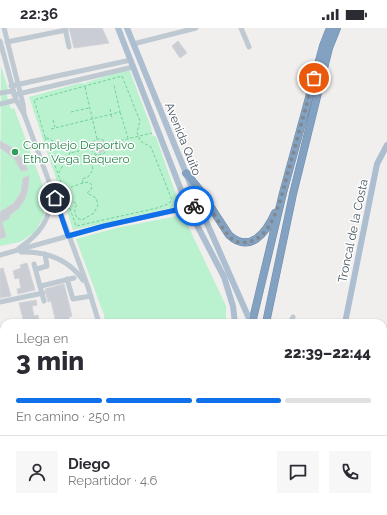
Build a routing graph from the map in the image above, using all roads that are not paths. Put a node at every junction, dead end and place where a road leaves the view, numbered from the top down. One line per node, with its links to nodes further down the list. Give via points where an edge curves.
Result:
1 (4, 28): 11 (street)
2 (118, 28): 15 (main road, Avenida Quito)
3 (127, 28): 12 (main road, Avenida Quito)
4 (196, 28): 9 (street)
5 (241, 28): 14 (street)
6 (330, 28): 32 (highway)
7 (337, 28): 52 (highway, via 329,48 296,179)
8 (66, 29): 11 (street); 13 (street)
9 (173, 31): 12 (street)
10 (0, 41): 17 (street)
11 (7, 42): 16 (street)
12 (133, 44): 30 (main road, Avenida Quito)
13 (70, 46)
14 (249, 47)
15 (131, 60): 18 (main road, Avenida Quito); 19 (street)
16 (11, 61): 17 (street); 22 (street)
17 (2, 63): 25 (street)
18 (133, 67): 21 (street); 35 (main road, Avenida Quito)
19 (84, 71): 20 (street); 21 (street)
20 (55, 77): 22 (street); 23 (street)
21 (84, 79): 23 (street)
22 (18, 85): 25 (street); 26 (street)
23 (56, 86): 26 (street)
24 (0, 93): 25 (street)
25 (14, 93): 26 (street); 27 (street); 28 (street)
26 (20, 93): 28 (street)
27 (0, 104)
28 (24, 114): 31 (street)
29 (387, 145): 53 (main road, Troncal de la Costa, via 377,164)
30 (186, 172): 33 (highway); 34 (main road, Avenida Quito)
31 (51, 187): 36 (street); 37 (street, via 50,209 43,226)
32 (283, 192): 33 (highway, via 267,229 260,237 243,243 229,235); 51 (highway)
33 (207, 202): 34 (highway)
34 (199, 205): 35 (street); 50 (main road, Avenida Quito)
35 (188, 208): 36 (street); 49 (main road, Avenida Quito, via 224,277)
36 (68, 236): 37 (street); 43 (street)
37 (14, 252): 38 (street); 39 (street)
38 (45, 254): 42 (street, via 47,266 36,266); 43 (street, via 70,265)
39 (0, 255)
40 (74, 278): 41 (street)
41 (67, 280): 42 (street); 45 (street, via 73,299)
42 (41, 286): 44 (street)
43 (88, 288): 45 (street)
44 (43, 293): 46 (street); 47 (street)
45 (91, 296): 48 (street)
46 (44, 301)
47 (0, 302)
48 (98, 319)
49 (235, 319)
50 (249, 319)
51 (252, 319)
52 (267, 319)
53 (346, 319)

